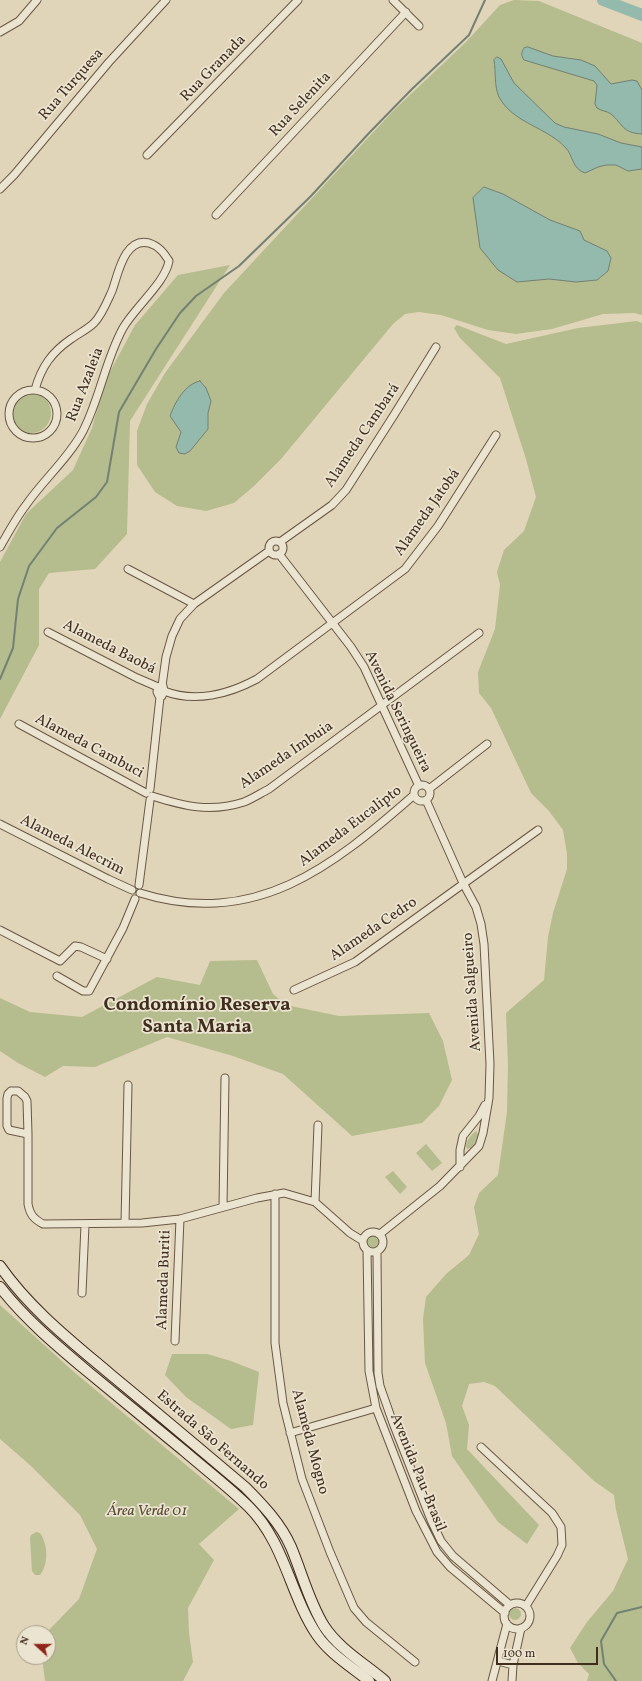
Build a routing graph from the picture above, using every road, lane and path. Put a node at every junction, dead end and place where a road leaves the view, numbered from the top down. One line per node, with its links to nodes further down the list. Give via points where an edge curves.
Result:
1 (37, 0): 7 (street, via 19,20)
2 (166, 0): 9 (street, Rua Turquesa)
3 (298, 0): 8 (street, Rua Granada)
4 (393, 0): 5 (street)
5 (406, 12): 6 (street); 10 (street, Rua Selenita)
6 (419, 26)
7 (0, 32)
8 (147, 155)
9 (0, 189)
10 (216, 215)
11 (436, 347): 14 (street, Alameda Cambará, via 346,490 332,505)
12 (36, 390): 12 (street, via 20,393 10,405 10,421 13,428 26,437 34,438 49,432 57,418 57,410 50,396); 15 (street, Rua Azaleia, via 41,370 49,359 63,344 94,323 103,309 126,254 132,247 146,243 154,244 161,249 169,261 168,269 124,328 113,350 84,429 73,449 26,505)
13 (496, 435): 20 (street, Alameda Jatobá, via 420,552 405,569)
14 (280, 542): 16 (street, via 272,542); 17 (street, via 283,548)
15 (0, 547)
16 (269, 551): 17 (street, via 272,554); 19 (street)
17 (279, 554): 20 (street, Avenida Seringueira)
18 (128, 569): 19 (street)
19 (194, 604): 23 (street, via 180,619 172,636)
20 (332, 622): 23 (street, Alameda Jatobá, via 257,679 239,689 192,696 178,696); 24 (street, Avenida Seringueira, via 364,667)
21 (48, 632): 23 (street, Alameda Baobá)
22 (479, 633): 24 (street, Alameda Imbuia)
23 (161, 690): 29 (street)
24 (382, 704): 27 (street, Avenida Seringueira); 29 (street, Alameda Imbuia, via 269,789 244,802 204,809)
25 (19, 724): 29 (street, Alameda Cambuci)
26 (487, 744): 28 (street)
27 (419, 786): 28 (street); 30 (street, via 414,790)
28 (429, 789): 31 (street, via 430,794)
29 (149, 795): 35 (street)
30 (414, 795): 31 (street, via 420,801); 37 (street, Alameda Eucalipto, via 380,825 322,868 262,896 242,901 210,903 160,899)
31 (426, 800): 34 (street, Avenida Salgueiro)
32 (0, 824): 36 (street, Alameda Alecrim)
33 (538, 830): 34 (street, Alameda Cedro)
34 (463, 883): 42 (street, Alameda Cedro, via 355,962); 45 (street, Avenida Salgueiro, via 476,907 484,944 490,1064)
35 (138, 885): 36 (street, via 133,886); 37 (street, via 141,888)
36 (132, 890): 38 (street, via 130,895)
37 (140, 893): 38 (street)
38 (135, 899): 40 (street)
39 (0, 930): 40 (street, via 60,961 75,946)
40 (107, 960): 41 (street, via 89,991 83,991)
41 (57, 976)
42 (294, 990)
43 (224, 1078): 55 (street)
44 (128, 1085): 57 (street)
45 (489, 1098): 47 (street, Avenida Salgueiro); 48 (street, Avenida Salgueiro)
46 (318, 1125): 54 (street)
47 (472, 1126): 48 (street); 50 (street, Avenida Salgueiro, via 463,1136)
48 (482, 1129): 51 (street, Avenida Salgueiro, via 479,1146)
49 (28, 1134): 49 (street, via 27,1101 18,1091 11,1091 8,1094 7,1126 9,1130); 58 (street, via 30,1214 43,1224)
50 (460, 1150): 51 (street); 52 (street, Avenida Salgueiro)
51 (469, 1155): 52 (street, Avenida Salgueiro)
52 (460, 1167): 59 (street)
53 (275, 1194): 54 (street, via 294,1195); 55 (street); 70 (street, Alameda Mogno, via 275,1342 278,1378)
54 (316, 1202): 60 (street, via 350,1233)
55 (223, 1207): 56 (street)
56 (180, 1219): 57 (street); 66 (street, Alameda Buriti)
57 (125, 1223): 58 (street)
58 (85, 1225): 65 (street)
59 (380, 1234): 60 (street, via 368,1232); 62 (street, Avenida Pau-Brasil, via 383,1243)
60 (363, 1240): 61 (street, Avenida Pau-Brasil)
61 (367, 1250): 62 (street); 68 (street, Avenida Pau-Brasil, via 369,1371)
62 (377, 1251): 67 (street, Avenida Pau-Brasil, via 377,1361)
63 (0, 1266): 81 (main road, Estrada São Fernando, via 30,1304 63,1334 263,1505 278,1524 290,1546 324,1626 346,1650)
64 (0, 1287): 80 (main road, Estrada São Fernando, via 54,1342 250,1508 273,1538 317,1635)
65 (82, 1293)
66 (176, 1341)
67 (380, 1386): 68 (street, Avenida Pau-Brasil); 69 (street, Avenida Pau-Brasil)
68 (376, 1408): 69 (street, Avenida Pau-Brasil); 70 (street); 74 (street, Avenida Pau-Brasil, via 416,1511 437,1552 450,1567)
69 (393, 1423): 72 (street, Avenida Pau-Brasil, via 441,1541 453,1556)
70 (290, 1433): 78 (street, Alameda Mogno, via 302,1479 354,1608 366,1622)
71 (481, 1447): 73 (street, via 552,1513 562,1527 562,1545 557,1556)
72 (510, 1605): 73 (street, via 518,1603); 74 (street)
73 (526, 1606): 76 (street, via 530,1617 527,1625)
74 (505, 1613): 75 (street)
75 (507, 1624): 76 (street, via 513,1628); 77 (street)
76 (521, 1628): 79 (street)
77 (498, 1661): 79 (street); 82 (street)
78 (415, 1662)
79 (513, 1665): 83 (street)
80 (369, 1681)
81 (385, 1681)
82 (492, 1681)
83 (512, 1681)

